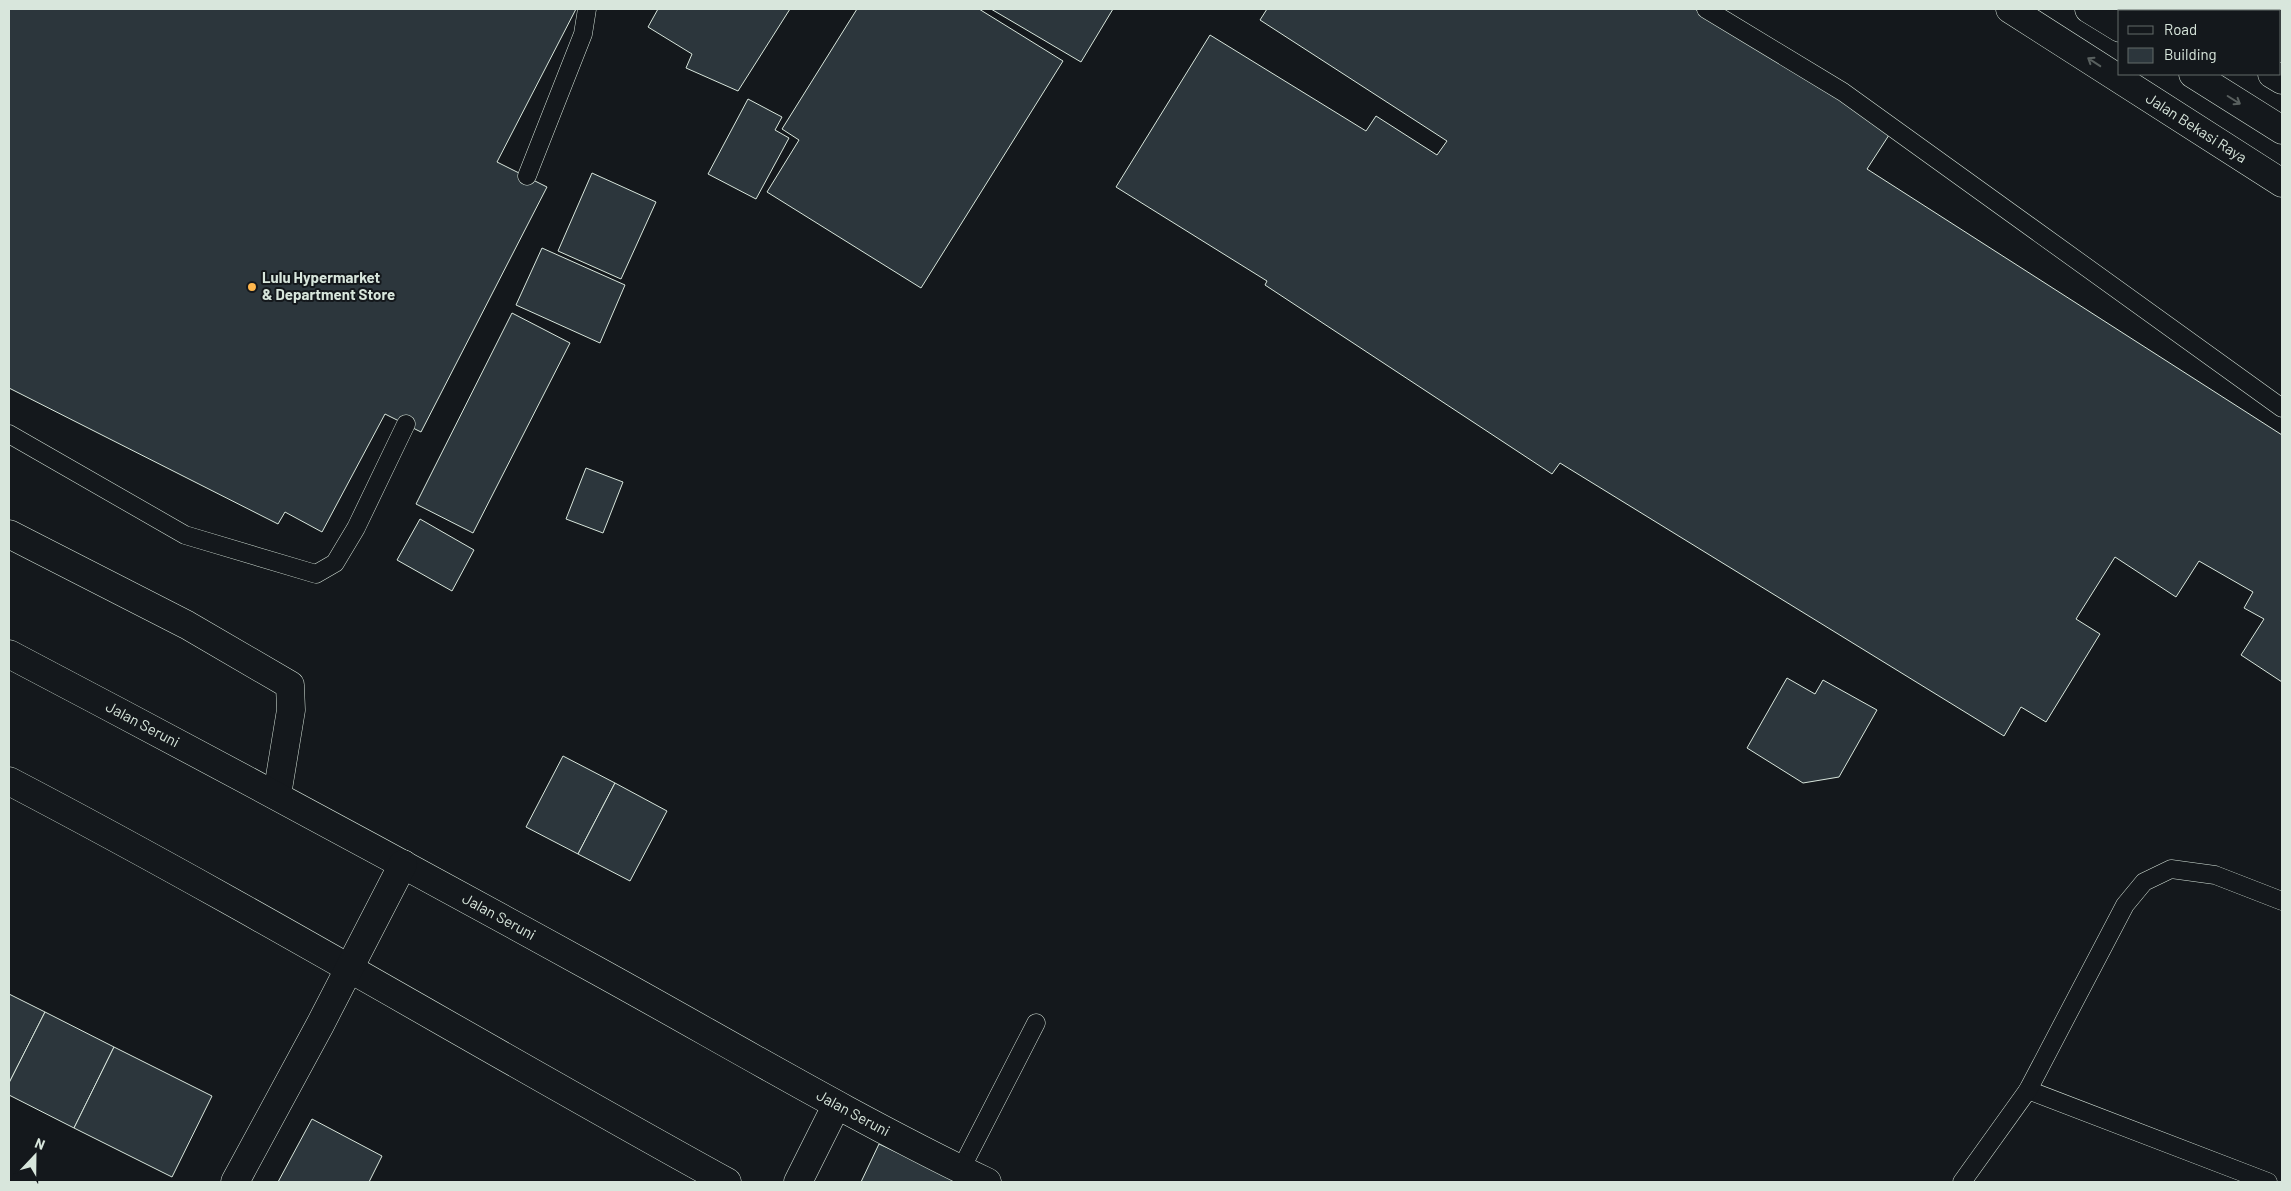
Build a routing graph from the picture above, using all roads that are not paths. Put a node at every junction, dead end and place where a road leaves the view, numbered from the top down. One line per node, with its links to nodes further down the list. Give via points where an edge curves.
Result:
1 (587, 9): 8 (lane, via 583,34)
2 (1706, 9): 10 (lane, via 1843,92)
3 (2010, 9): 9 (main road, Jalan Bekasi Raya, one-way to 3)
4 (2089, 9): 5 (main road)
5 (2118, 27)
6 (2195, 75): 7 (main road, one-way to 7)
7 (2282, 130)
8 (527, 176)
9 (2282, 182)
10 (2282, 408)
11 (406, 424): 12 (lane, via 344,549 335,563 316,574 185,535)
12 (9, 434)
13 (9, 534): 16 (main road, via 188,625 290,685 291,710)
14 (9, 654): 16 (main road, Jalan Seruni)
15 (9, 782): 19 (main road, via 122,840)
16 (277, 795): 17 (main road, Jalan Seruni)
17 (403, 864): 19 (main road); 22 (main road, Jalan Seruni)
18 (2282, 901): 21 (lane, via 2215,875 2171,869 2144,882 2125,905)
19 (349, 970): 24 (main road); 25 (main road)
20 (1036, 1022): 23 (lane)
21 (2028, 1090): 29 (lane); 30 (lane)
22 (843, 1110): 23 (main road, Jalan Seruni); 26 (main road); 27 (main road)
23 (961, 1170): 28 (main road, Jalan Seruni)
24 (235, 1182)
25 (727, 1182)
26 (798, 1182)
27 (814, 1182)
28 (987, 1182)
29 (1962, 1182)
30 (2268, 1182)

